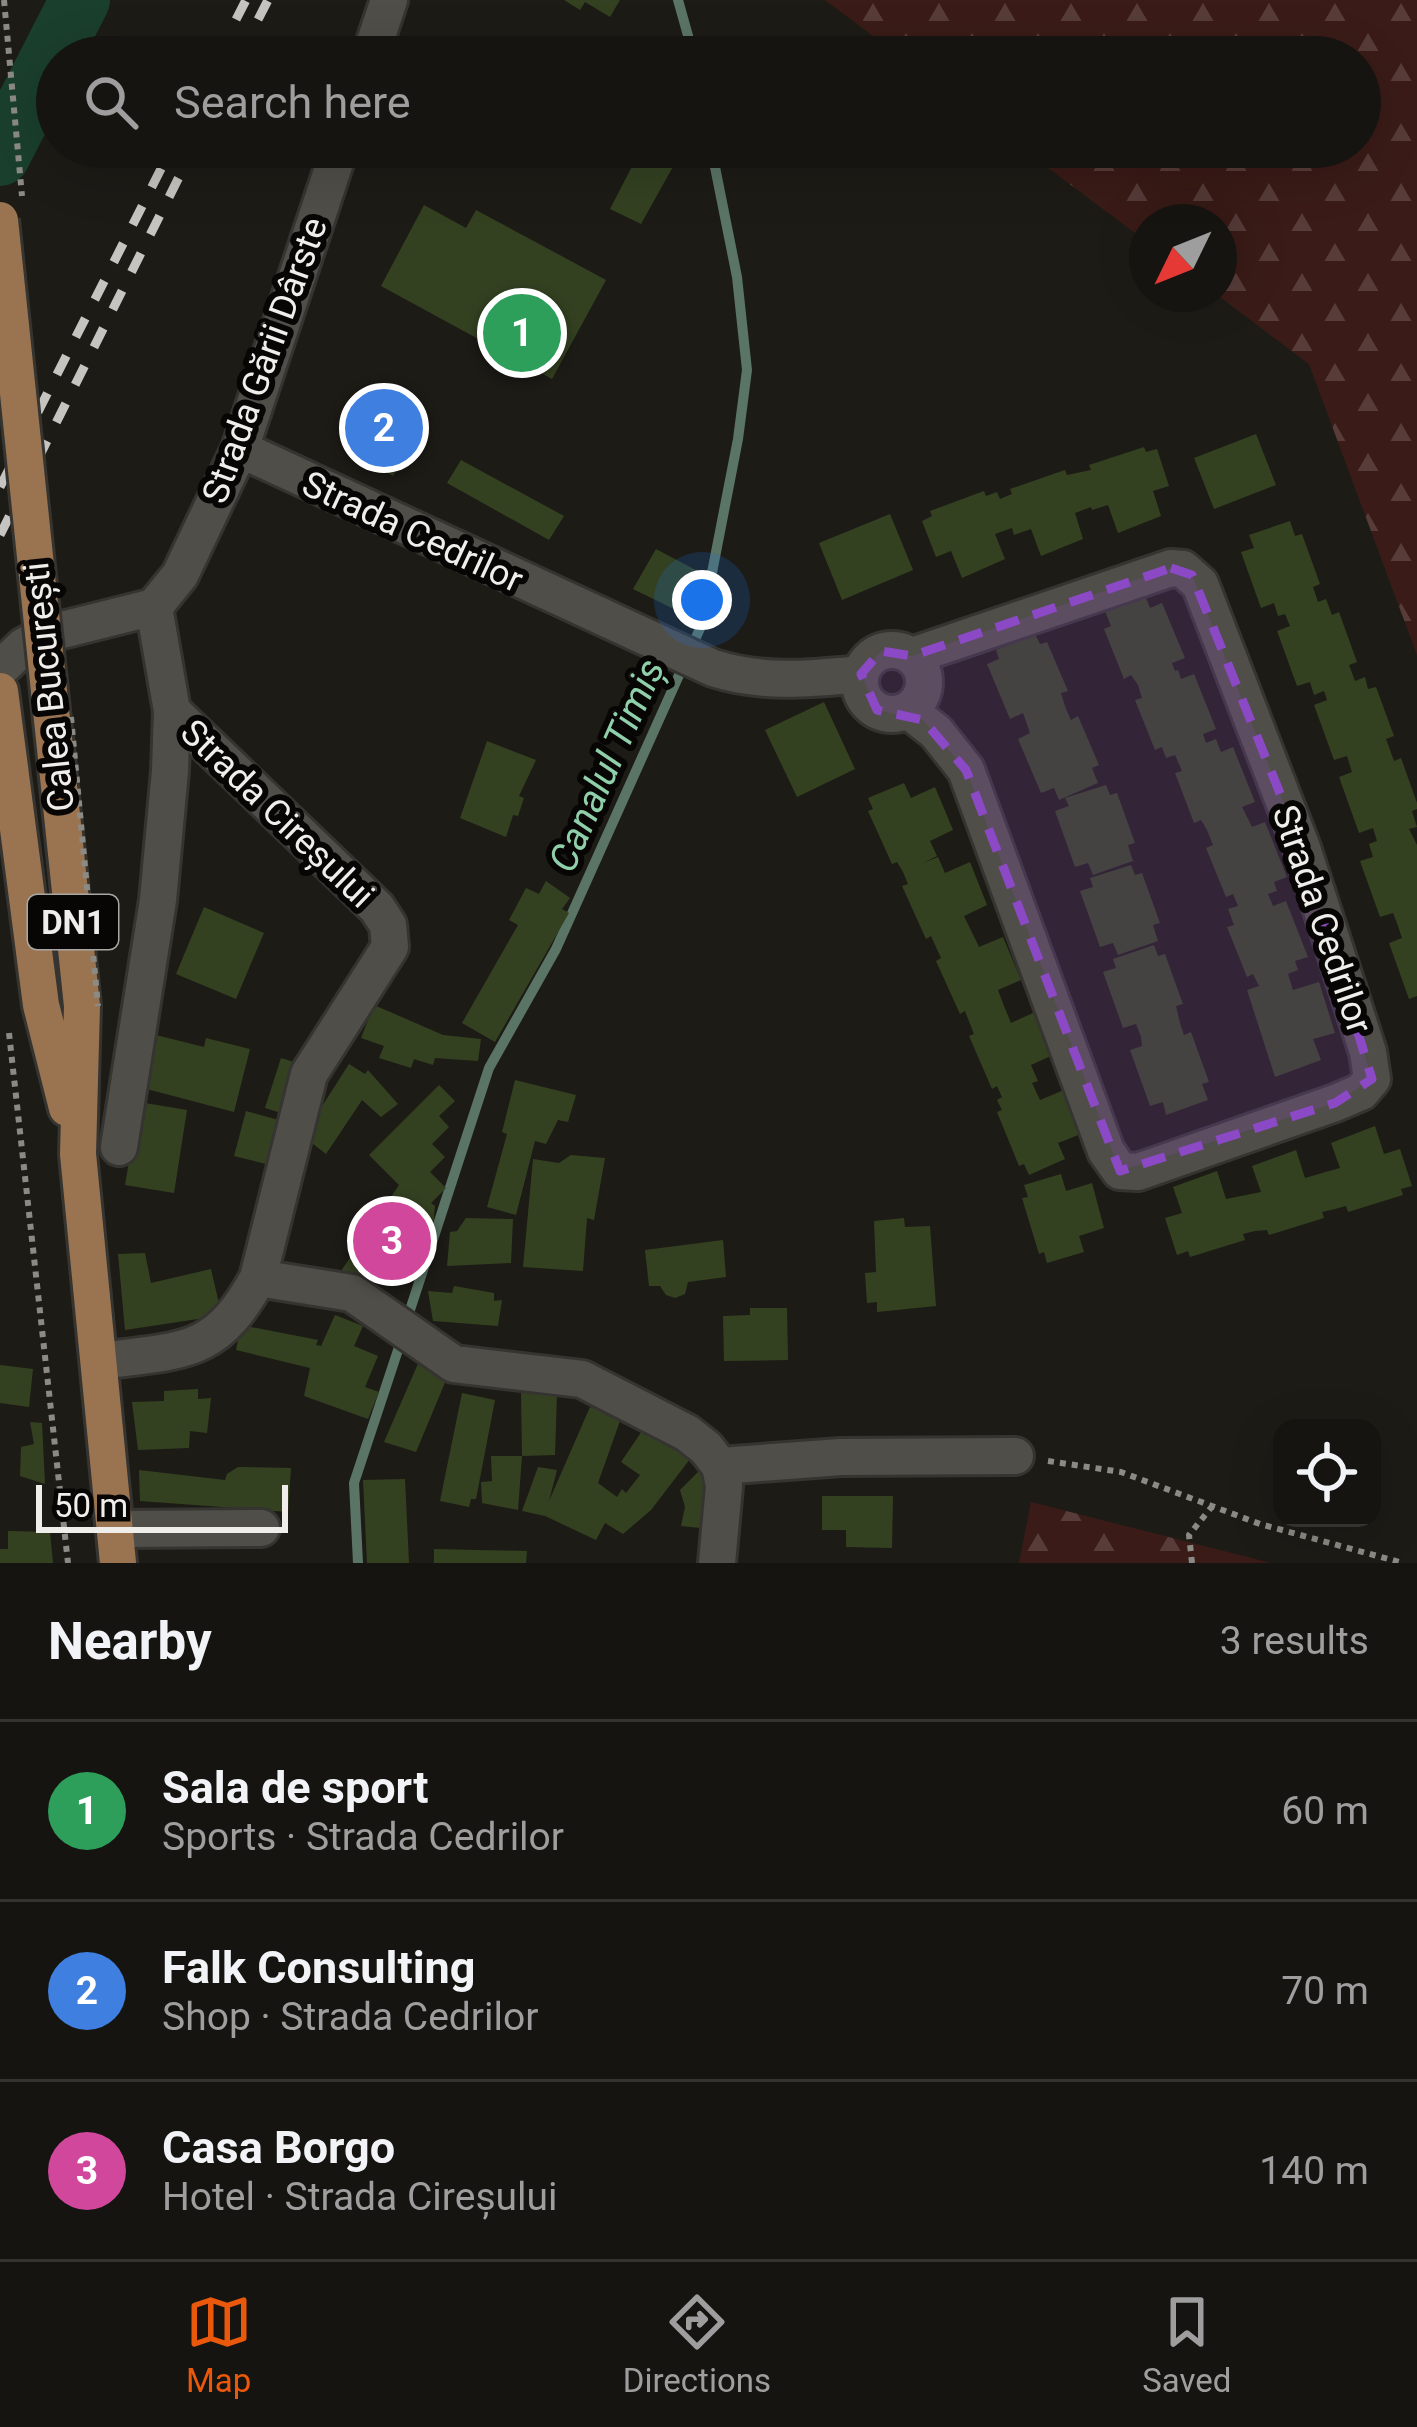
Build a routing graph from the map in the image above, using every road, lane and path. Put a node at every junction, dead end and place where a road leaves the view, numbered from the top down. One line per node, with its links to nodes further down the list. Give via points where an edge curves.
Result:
1 (389, 0): 2 (street)
2 (377, 36)
3 (333, 168): 5 (street, Strada Gării Dârste)
4 (0, 220): 15 (main road, Calea București / DN1, bridge, via 82,1006)
5 (240, 449): 6 (street, Strada Gării Dârste, via 180,575); 9 (street, Strada Cedrilor, via 713,668 782,682)
6 (154, 608): 8 (street, via 50,633); 11 (street, Strada Cireșului)
7 (912, 656): 9 (street, via 881,651); 12 (street, via 925,684); 12 (street, Strada Cedrilor, via 1171,568 1192,575 1302,848 1372,1079 1344,1100 1138,1172 1120,1171 966,770)
8 (0, 669)
9 (861, 674): 12 (street, via 862,695 877,710)
10 (0, 691): 15 (main road, Calea București / DN1, via 41,1005)
11 (172, 710): 14 (street, via 158,900); 16 (street, Strada Cireșului, via 388,926 390,946 309,1074)
12 (908, 710)
13 (7, 1016): 24 (path)
14 (118, 1147)
15 (78, 1154): 22 (main road, Calea București / DN1)
16 (258, 1278): 17 (street, Strada Cireșului, via 215,1337 178,1352); 19 (street, via 352,1293 454,1364 582,1379 686,1433)
17 (116, 1358)
18 (1015, 1456): 19 (street); 20 (path, via 1121,1472)
19 (720, 1466): 23 (street)
20 (1214, 1504): 25 (path, via 1189,1534); 26 (path)
21 (261, 1528): 22 (street)
22 (116, 1546)
23 (720, 1559)
24 (68, 1563)
25 (1192, 1563)
26 (1403, 1563)

